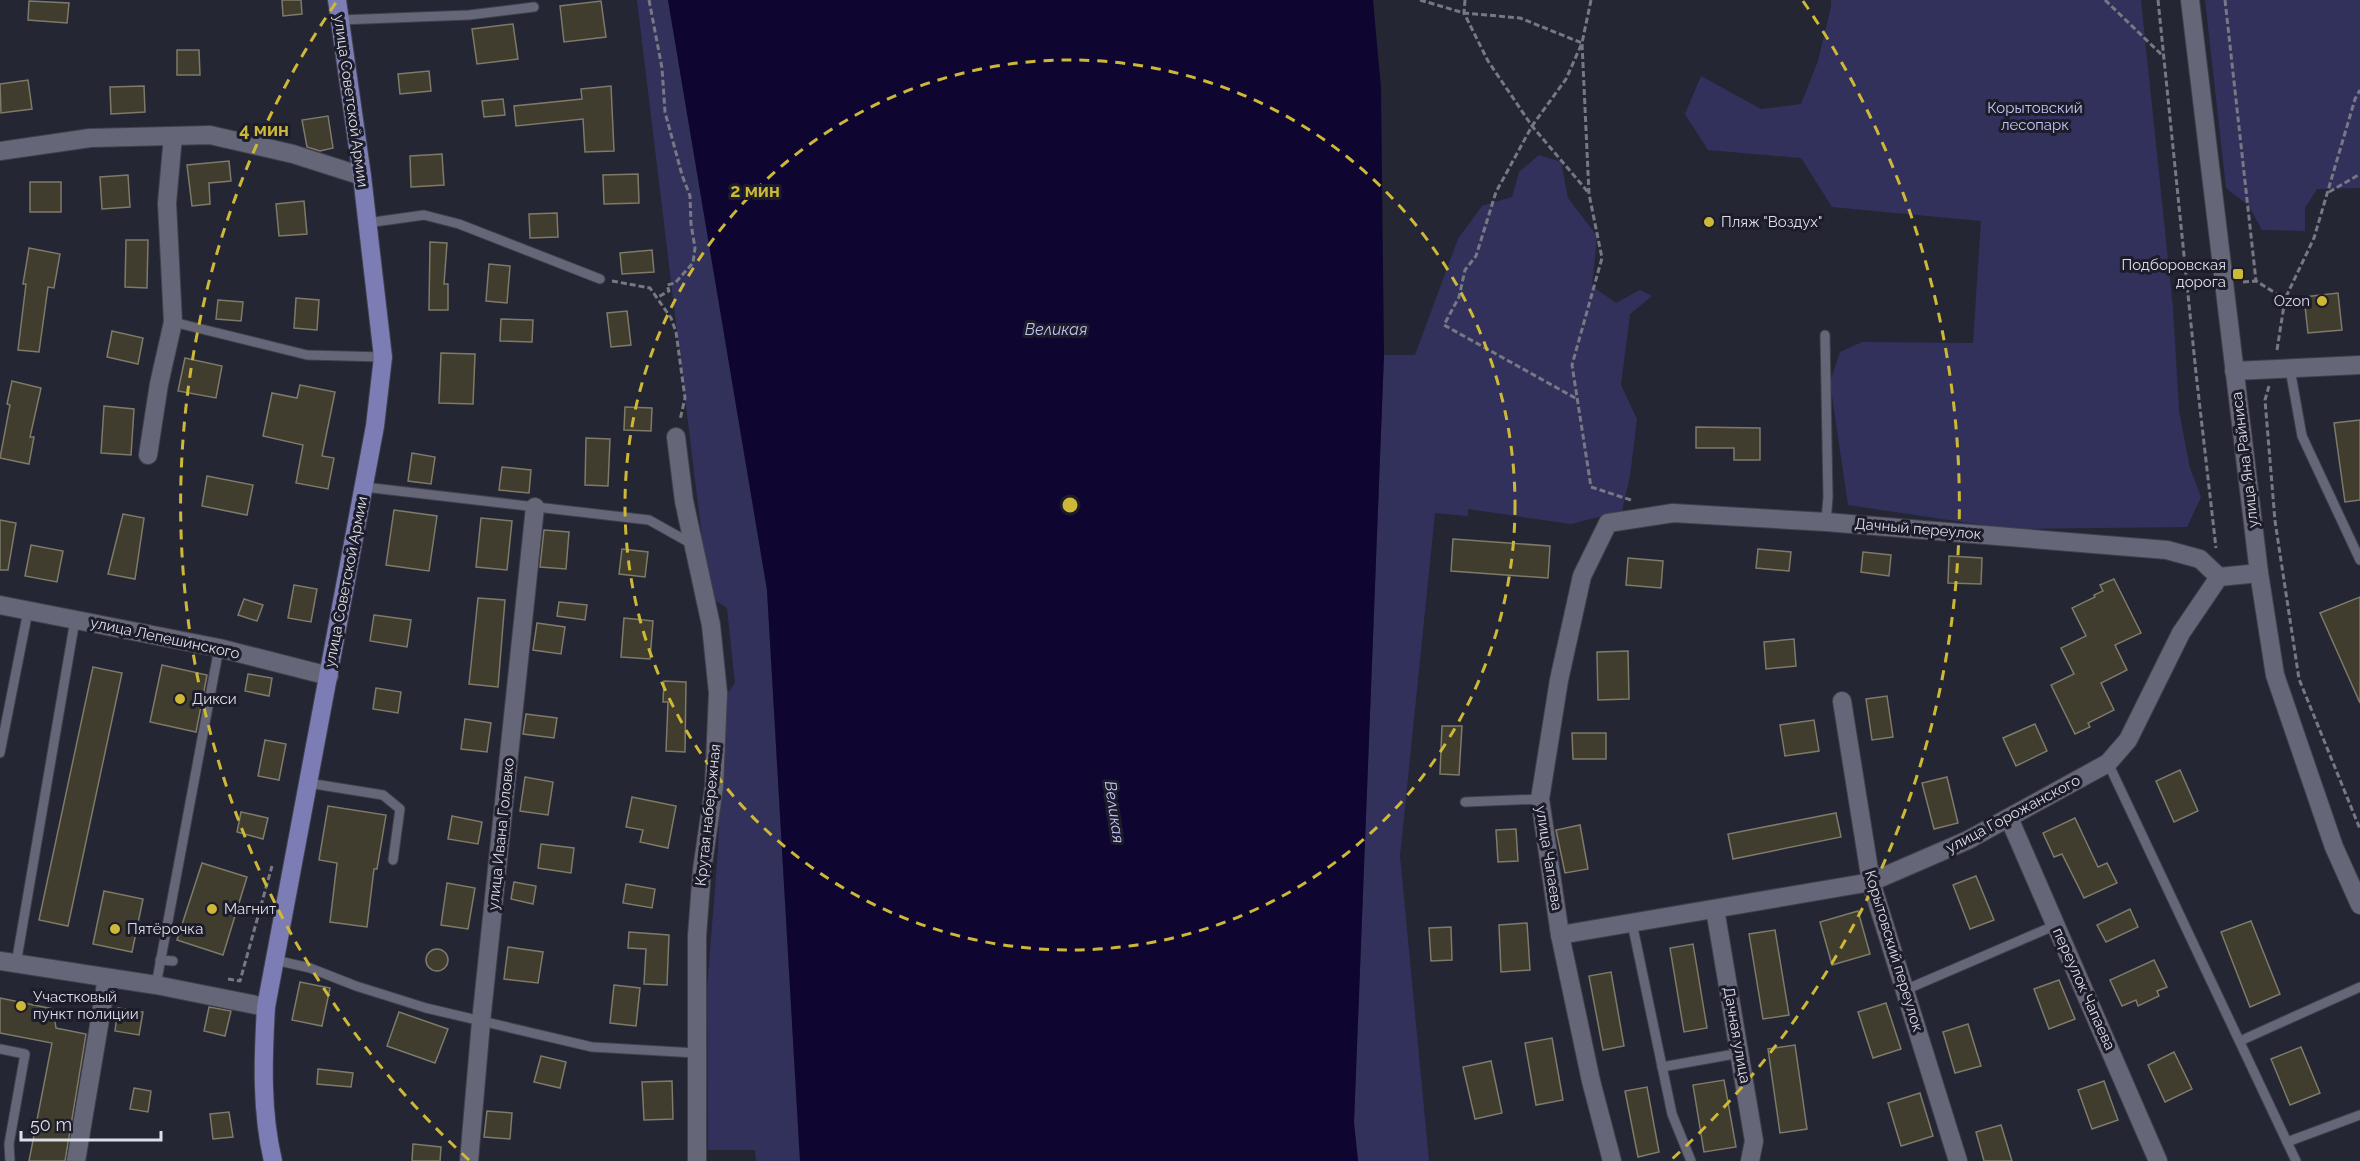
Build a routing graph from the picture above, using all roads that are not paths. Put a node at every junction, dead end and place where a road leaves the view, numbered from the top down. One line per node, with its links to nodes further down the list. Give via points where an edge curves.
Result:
1 (337, 0): 4 (main road, улица Советской Армии)
2 (2190, 0): 15 (street, улица Яна Райниса)
3 (534, 7): 4 (lane, via 469,15)
4 (340, 20): 7 (main road, улица Советской Армии)
5 (173, 136): 6 (street, via 90,138); 7 (street, via 210,135 293,154); 10 (street, via 167,203)
6 (0, 151)
7 (363, 176): 8 (main road, улица Советской Армии)
8 (368, 223): 9 (lane, via 424,214); 12 (main road, улица Советской Армии)
9 (600, 279)
10 (173, 322): 12 (lane, via 307,355); 17 (street)
11 (1825, 335): 20 (lane)
12 (383, 357): 18 (main road, улица Советской Армии)
13 (2360, 365): 14 (street)
14 (2282, 369): 15 (street); 23 (lane, via 2302,436)
15 (2234, 371): 24 (street, улица Яна Райниса)
16 (676, 436): 22 (street, Крутая набережная)
17 (148, 455)
18 (364, 487): 19 (lane); 30 (main road, улица Советской Армии)
19 (535, 507): 22 (lane, via 649,520); 54 (street, улица Ивана Головко)
20 (1826, 522): 21 (street, Дачный переулок, via 1673,513); 25 (street, Дачный переулок, via 2167,550 2200,559)
21 (1608, 523): 35 (street, улица Чапаева, via 1582,576 1559,680)
22 (694, 545): 57 (street, Крутая набережная, via 711,625 718,693 714,787 697,936)
23 (2360, 560)
24 (2259, 573): 25 (street); 40 (street, улица Яна Райниса, via 2275,675 2334,846)
25 (2219, 577): 33 (street, улица Горожанского, via 2181,633 2128,740)
26 (0, 605): 27 (street, улица Лепешинского)
27 (28, 611): 28 (street, улица Лепешинского); 32 (lane)
28 (75, 620): 29 (street, улица Лепешинского); 48 (lane)
29 (219, 648): 30 (street, улица Лепешинского); 45 (lane)
30 (329, 676): 34 (main road, улица Советской Армии)
31 (1842, 702): 39 (street, Корытовский переулок)
32 (0, 753)
33 (2108, 763): 37 (street, улица Горожанского); 55 (lane)
34 (308, 783): 38 (lane, via 383,795 400,809); 46 (main road, улица Советской Армии)
35 (1540, 799): 36 (lane); 44 (street, улица Чапаева)
36 (1465, 802)
37 (2009, 818): 39 (street, улица Горожанского); 43 (street, переулок Чапаева)
38 (393, 860)
39 (1870, 882): 41 (street, улица Горожанского); 52 (street, Корытовский переулок)
40 (2360, 905)
41 (1715, 909): 42 (street, улица Горожанского); 58 (street, Дачная улица)
42 (1632, 923): 44 (street, улица Горожанского); 59 (lane)
43 (2056, 925): 52 (lane); 71 (street, переулок Чапаева)
44 (1560, 935): 67 (street, улица Чапаева)
45 (160, 960): 47 (lane); 50 (lane)
46 (275, 960): 53 (main road, улица Советской Армии); 54 (lane)
47 (173, 961)
48 (8, 962): 49 (street)
49 (107, 978): 50 (street); 63 (street)
50 (156, 985): 53 (street)
51 (2360, 987): 55 (lane)
52 (1905, 990): 70 (street, Корытовский переулок)
53 (266, 1007): 64 (main road, улица Советской Армии, via 266,1134)
54 (481, 1022): 57 (lane, via 592,1047); 65 (street, улица Ивана Головко)
55 (2240, 1041): 61 (lane)
56 (0, 1049): 62 (lane, via 25,1054 9,1144)
57 (696, 1053): 66 (street, Крутая набережная)
58 (1740, 1053): 59 (lane); 69 (street, Дачная улица, via 1755,1140)
59 (1662, 1067): 68 (lane, via 1672,1114)
60 (2360, 1115): 61 (lane)
61 (2287, 1142): 72 (lane)
62 (10, 1161)
63 (76, 1161)
64 (273, 1161)
65 (469, 1161)
66 (698, 1161)
67 (1612, 1161)
68 (1690, 1161)
69 (1750, 1161)
70 (1958, 1161)
71 (2158, 1161)
72 (2296, 1161)

